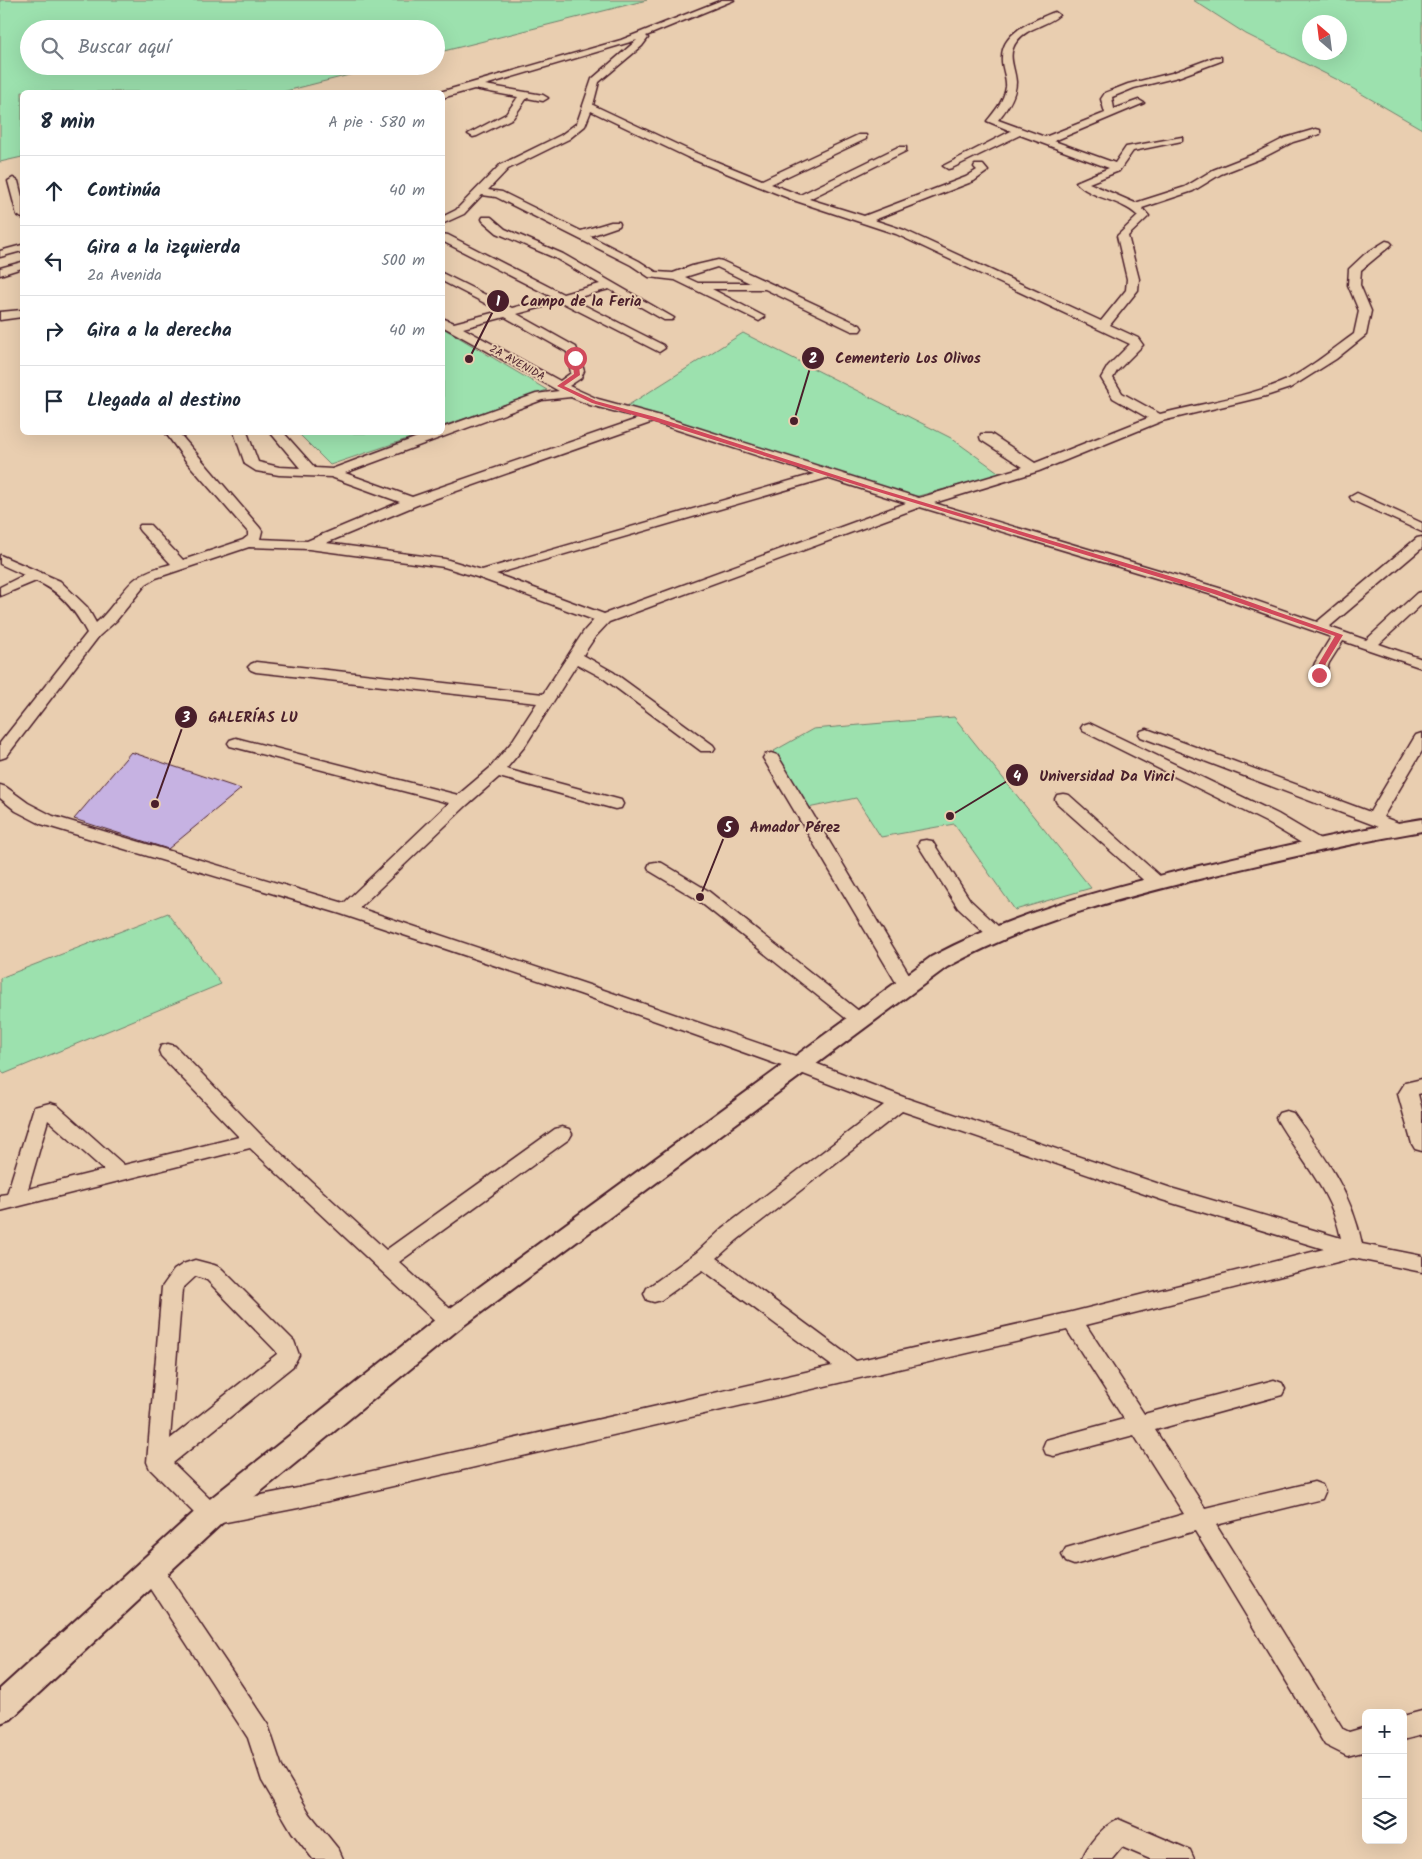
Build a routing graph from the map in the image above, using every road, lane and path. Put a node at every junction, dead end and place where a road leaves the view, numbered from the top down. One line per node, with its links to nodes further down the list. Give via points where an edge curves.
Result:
1 (730, 0): 3 (street)
2 (1055, 15): 12 (street, via 1028,27 1008,48 1006,62 1011,78 1008,99 992,121)
3 (646, 33): 5 (street); 10 (street, via 639,44 597,78)
4 (1218, 60): 11 (street, via 1108,95)
5 (475, 86): 6 (street); 7 (street)
6 (445, 95)
7 (524, 95): 8 (street); 14 (street, via 510,116)
8 (543, 98)
9 (1139, 103): 11 (street)
10 (588, 106): 23 (street, via 691,155); 24 (street, via 582,124 576,129 504,167)
11 (1110, 114): 17 (street)
12 (1018, 132): 17 (street); 19 (street)
13 (1316, 132): 27 (street, via 1289,140 1216,172 1189,189)
14 (473, 134)
15 (862, 137): 23 (street)
16 (1178, 139): 21 (street, via 1130,149)
17 (1047, 140): 21 (street)
18 (902, 149): 25 (street)
19 (948, 166)
20 (979, 167): 30 (street, via 983,170 981,173 970,179)
21 (1117, 167): 27 (street, via 1081,182)
22 (13, 181): 26 (street)
23 (762, 184): 25 (street)
24 (480, 192): 29 (street, via 460,212); 32 (street, via 498,194)
25 (800, 199): 30 (street)
26 (20, 207)
27 (1134, 207): 51 (street, via 1144,216 1122,236 1133,279 1132,290)
28 (488, 219): 41 (street, via 501,231 559,256)
29 (445, 220)
30 (864, 220): 51 (street, via 900,232)
31 (615, 224): 32 (street)
32 (581, 235): 39 (street, via 653,275)
33 (445, 238): 44 (street)
34 (1386, 244): 57 (street, via 1355,269 1353,280 1365,310 1360,335 1286,385)
35 (20, 249): 36 (street)
36 (0, 254)
37 (20, 266): 38 (street)
38 (0, 272)
39 (674, 276): 42 (street); 43 (street, via 718,263)
40 (445, 278): 45 (street)
41 (611, 286): 44 (street); 49 (street)
42 (694, 286): 43 (street); 48 (street)
43 (766, 286): 52 (street)
44 (563, 299): 45 (street); 53 (street)
45 (509, 313): 50 (street); 54 (street, via 572,350 577,375)
46 (20, 314): 47 (street)
47 (0, 316)
48 (759, 317)
49 (668, 318)
50 (448, 324): 54 (street, 2A AVENIDA)
51 (1103, 326): 57 (street, via 1136,345 1112,369 1107,378 1110,385 1117,395)
52 (856, 328)
53 (659, 348)
54 (560, 386): 55 (street, 2A AVENIDA)
55 (572, 393): 56 (street, 2A AVENIDA); 58 (street, via 540,397)
56 (653, 418): 69 (street, 2A AVENIDA); 71 (street)
57 (1158, 418): 66 (street)
58 (445, 432)
59 (173, 435): 65 (street)
60 (187, 435): 65 (street)
61 (279, 435): 67 (street)
62 (436, 435): 68 (street)
63 (244, 436): 67 (street, via 252,464 279,471)
64 (986, 437): 66 (street)
65 (191, 458): 76 (street, via 255,531 255,537)
66 (1034, 468): 72 (street)
67 (311, 472): 68 (street)
68 (333, 473): 71 (street)
69 (828, 474): 72 (street, 2A AVENIDA); 80 (street)
70 (1357, 497): 74 (street)
71 (412, 502): 77 (street)
72 (918, 503): 84 (street); 85 (street, 2A AVENIDA, via 1214,591)
73 (145, 528): 79 (street)
74 (1422, 528)
75 (1422, 541): 85 (street)
76 (248, 542): 77 (street); 79 (street)
77 (309, 545): 80 (street, via 444,563)
78 (0, 559): 81 (street)
79 (180, 565): 86 (street, via 141,581 111,618)
80 (482, 574): 84 (street)
81 (34, 576): 82 (street); 86 (street, via 55,584 82,610)
82 (0, 592)
83 (1422, 596): 88 (street)
84 (604, 619): 89 (street, via 589,634)
85 (1319, 628): 87 (street, 2A AVENIDA)
86 (94, 633): 98 (street)
87 (1339, 635): 88 (street, 2A AVENIDA); 92 (street, via 1322,663)
88 (1368, 646): 90 (street, 2A AVENIDA)
89 (575, 657): 93 (street); 99 (street, via 608,675)
90 (1422, 664)
91 (256, 667): 93 (street)
92 (1319, 675)
93 (547, 699): 101 (street, via 517,746)
94 (1089, 728): 108 (street, via 1272,818)
95 (1147, 734): 106 (street)
96 (1422, 738): 106 (street)
97 (236, 743): 104 (street)
98 (3, 747)
99 (707, 748)
100 (771, 758): 114 (street)
101 (496, 770): 104 (street); 105 (street)
102 (0, 790): 112 (street, via 47,820)
103 (1063, 799): 111 (street)
104 (461, 801): 112 (street)
105 (615, 804)
106 (1384, 824): 107 (street); 108 (street)
107 (1422, 825)
108 (1316, 844): 111 (street)
109 (926, 845): 113 (street, via 964,904)
110 (656, 867): 115 (street, via 701,894)
111 (1156, 882): 113 (street, via 1084,900)
112 (347, 910): 117 (street)
113 (994, 932): 114 (street)
114 (906, 984): 115 (street)
115 (858, 1020): 117 (street)
116 (168, 1051): 122 (street)
117 (800, 1065): 119 (street); 132 (street)
118 (1422, 1086): 123 (street, via 1412,1088 1408,1094)
119 (899, 1103): 126 (street, via 1169,1195); 127 (street, via 730,1234)
120 (1286, 1118): 126 (street, via 1337,1193 1350,1225)
121 (562, 1134): 128 (street)
122 (254, 1140): 124 (street); 128 (street)
123 (1422, 1144)
124 (120, 1173): 125 (street); 125 (street, via 72,1128 50,1110 45,1110 40,1112)
125 (7, 1201)
126 (1353, 1250): 129 (street); 131 (street)
127 (703, 1259): 130 (street); 133 (street)
128 (386, 1261): 132 (street)
129 (1422, 1264)
130 (654, 1294)
131 (1072, 1320): 133 (street); 135 (street)
132 (450, 1322): 139 (street)
133 (851, 1369): 139 (street, via 298,1498)
134 (1274, 1389): 135 (street)
135 (1139, 1425): 136 (street); 140 (street)
136 (1054, 1447)
137 (158, 1462): 137 (street, via 172,1287 182,1274 204,1268 214,1274 286,1347 288,1355 286,1360); 139 (street)
138 (1314, 1492): 140 (street)
139 (211, 1515): 142 (street)
140 (1200, 1519): 141 (street); 146 (street, via 1334,1737 1347,1744)
141 (1074, 1555)
142 (152, 1571): 143 (street); 147 (street, via 259,1733 271,1772 301,1824)
143 (0, 1709)
144 (1422, 1723): 145 (street)
145 (1407, 1727)
146 (1362, 1740)
147 (330, 1859)
148 (1096, 1859): 149 (street, via 1118,1832)
149 (1181, 1859)

